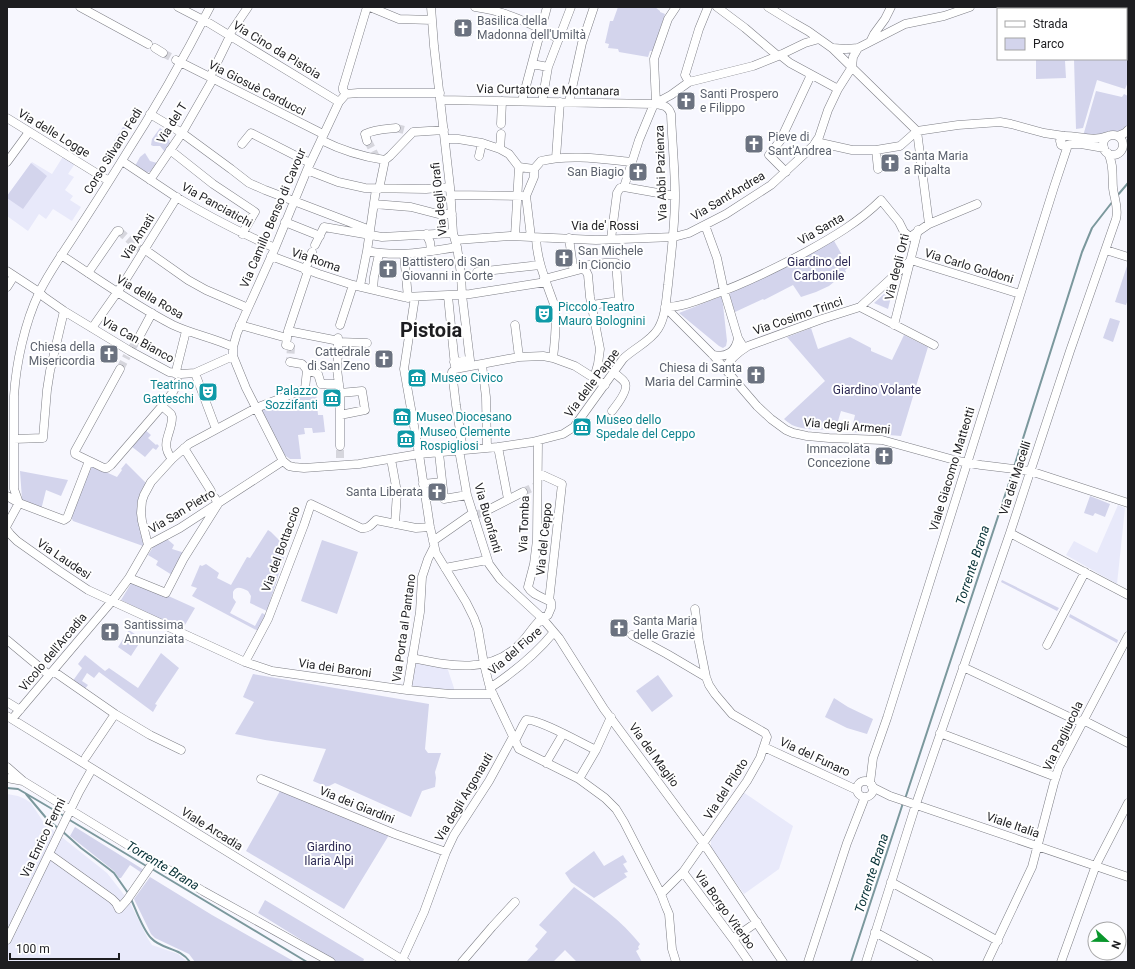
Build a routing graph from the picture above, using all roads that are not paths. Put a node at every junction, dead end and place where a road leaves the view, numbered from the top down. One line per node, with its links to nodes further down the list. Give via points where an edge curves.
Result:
1 (80, 7): 28 (street)
2 (178, 7): 18 (street, Via Cino da Pistoia)
3 (210, 7): 18 (street, Corso Silvano Fedi)
4 (248, 7): 22 (street, Via del T)
5 (369, 7): 19 (street, via 399,18); 38 (street, via 343,87)
6 (431, 7): 19 (street, Via degli Orafi)
7 (475, 7): 21 (street, via 498,11)
8 (547, 7): 21 (street)
9 (571, 7): 23 (street)
10 (594, 7): 45 (street, via 584,34)
11 (676, 7): 46 (street, via 668,19 654,59)
12 (708, 7): 36 (street, via 685,75)
13 (717, 7): 29 (street)
14 (768, 7): 20 (street)
15 (891, 7): 25 (street)
16 (970, 7): 25 (street, via 944,16 905,24)
17 (802, 18): 20 (street)
18 (203, 20): 22 (street, Via Cino da Pistoia); 30 (street, Corso Silvano Fedi)
19 (432, 20): 39 (street, Via degli Orafi)
20 (802, 27): 24 (street)
21 (541, 29): 23 (street); 31 (street)
22 (230, 34): 35 (street, Via del T); 42 (street, Via Cino da Pistoia)
23 (559, 39): 32 (street)
24 (819, 39): 26 (street); 29 (street)
25 (872, 40): 27 (street)
26 (832, 48): 27 (street); 33 (street)
27 (858, 48): 33 (street, Via Sant'Andrea, via 853,57)
28 (163, 53)
29 (779, 56): 34 (street); 36 (street, via 753,66)
30 (178, 61): 35 (street, Via Giosuè Carducci); 48 (street, Corso Silvano Fedi)
31 (532, 64): 32 (street); 41 (street)
32 (548, 67): 43 (street)
33 (852, 67): 37 (street, Via Sant'Andrea); 53 (street)
34 (811, 75): 37 (street); 82 (street, via 780,141 769,155)
35 (211, 78): 55 (street, Via del T); 60 (street, Via Giosuè Carducci)
36 (689, 82): 46 (street)
37 (838, 89): 63 (street, Via Sant'Andrea)
38 (346, 94): 39 (street, Via Curtatone e Montanara); 42 (street, Via Camillo Benso di Cavour)
39 (441, 97): 40 (street, Via Curtatone e Montanara); 51 (street, Via degli Orafi)
40 (502, 101): 41 (street, Via Curtatone e Montanara); 50 (street)
41 (522, 101): 43 (street, Via Curtatone e Montanara)
42 (339, 102): 60 (street, Via Camillo Benso di Cavour)
43 (542, 102): 44 (street, Via Curtatone e Montanara)
44 (560, 102): 45 (street, Via Curtatone e Montanara); 73 (street)
45 (570, 102): 46 (street, Via Curtatone e Montanara)
46 (655, 104): 47 (street, Via Curtatone e Montanara, via 666,106); 77 (street)
47 (669, 110): 91 (street, Via Abbi Pazienza)
48 (150, 114): 55 (street); 75 (street, Corso Silvano Fedi)
49 (7, 118): 54 (street, Via delle Logge)
50 (502, 124)
51 (444, 130): 56 (street); 61 (street, Via degli Orafi)
52 (1128, 130): 59 (street)
53 (917, 131): 64 (street, via 995,122 1044,133); 70 (street, via 900,146); 98 (street)
54 (29, 132): 76 (street); 84 (street, Via delle Logge)
55 (182, 132): 69 (street, Via del T); 93 (street, via 249,183)
56 (413, 132): 62 (street, via 400,129 373,131 365,134); 74 (street)
57 (501, 134): 68 (street)
58 (1108, 136): 59 (street); 64 (street, via 1091,139 1068,136); 71 (street, via 1104,141)
59 (1118, 136): 67 (street)
60 (322, 137): 74 (street, Via Giosuè Carducci, via 336,147); 78 (street, Via Camillo Benso di Cavour)
61 (445, 139): 65 (street); 85 (street, Via degli Orafi)
62 (367, 141)
63 (816, 142): 70 (street, via 852,150); 82 (street, Via Sant'Andrea)
64 (1064, 142): 71 (street, via 1090,145); 137 (street, Viale Giacomo Matteotti, via 1054,187)
65 (482, 143): 68 (street); 72 (street)
66 (242, 144): 78 (street, via 251,133)
67 (1126, 144): 71 (street, via 1119,153 1113,155)
68 (500, 149): 79 (street, via 509,154)
69 (170, 150): 83 (street, Via del T); 102 (street, via 213,184 255,212)
70 (876, 150): 81 (street)
71 (1106, 151): 114 (street, Via dei Macelli, via 1111,161 1117,211)
72 (479, 156)
73 (556, 158): 77 (street); 80 (street, via 541,161)
74 (385, 160): 87 (street)
75 (122, 161): 83 (street, Via Panciatichi); 84 (street, Corso Silvano Fedi)
76 (7, 162)
77 (632, 162): 86 (street)
78 (308, 166): 87 (street, via 338,182); 93 (street, Via Camillo Benso di Cavour)
79 (518, 167): 80 (street); 89 (street)
80 (534, 169): 90 (street, via 534,177)
81 (878, 169)
82 (786, 172): 99 (street, Via Sant'Andrea, via 771,185)
83 (150, 180): 92 (street, Via Panciatichi)
84 (109, 181): 119 (street, Corso Silvano Fedi)
85 (450, 186): 87 (street, via 426,189); 88 (street, Via degli Orafi)
86 (624, 188): 91 (street); 110 (street, via 617,191)
87 (377, 189): 94 (street)
88 (451, 195): 89 (street); 96 (street, Via degli Orafi)
89 (517, 196): 90 (street); 106 (street)
90 (526, 196): 107 (street)
91 (675, 196): 108 (street, Via Abbi Pazienza)
92 (177, 197): 102 (street, Via Panciatichi); 113 (street, Via Amati)
93 (294, 200): 97 (street, Via Camillo Benso di Cavour); 103 (street)
94 (377, 204): 96 (street); 103 (street)
95 (977, 204): 98 (street, Via degli Orti)
96 (452, 214): 111 (street, Via degli Orafi)
97 (285, 222): 105 (street); 112 (street, Via Camillo Benso di Cavour)
98 (929, 224): 100 (street, Via degli Orti)
99 (705, 225): 108 (street, Via Sant'Andrea); 134 (street, via 717,258)
100 (918, 230): 122 (street, Via degli Orti); 134 (street, Via Santa, via 910,237 881,200 858,220 826,241)
101 (119, 231): 128 (street)
102 (242, 234): 112 (street, Via Panciatichi)
103 (372, 234): 104 (street); 105 (street, via 324,227); 116 (street)
104 (426, 234): 111 (street); 115 (street)
105 (320, 236): 125 (street)
106 (515, 236): 107 (street, Via de' Rossi); 111 (street, Via de' Rossi)
107 (533, 237): 109 (street, Via de' Rossi); 123 (street)
108 (674, 237): 110 (street, Via de' Rossi); 142 (street, Via Abbi Pazienza)
109 (569, 238): 110 (street, Via de' Rossi); 124 (street)
110 (612, 239)
111 (455, 240): 115 (street); 138 (street, Via degli Orafi, via 462,274)
112 (274, 248): 120 (street, Via Camillo Benso di Cavour)
113 (143, 250): 136 (street, Via Amati); 144 (street, via 206,290)
114 (1106, 250): 121 (street); 198 (street, Via dei Macelli)
115 (431, 251): 118 (street)
116 (367, 252): 117 (street); 131 (street)
117 (379, 254): 118 (street); 133 (street)
118 (404, 254): 140 (street)
119 (61, 255): 128 (street, Via della Rosa); 135 (street, Corso Silvano Fedi)
120 (271, 256): 125 (street, Via Roma); 144 (street, Via Camillo Benso di Cavour)
121 (1128, 257)
122 (910, 260): 137 (street, Via Carlo Goldoni); 143 (street, Via Cosimo Trinci); 150 (street, Via degli Orti)
123 (540, 265): 127 (street); 130 (street)
124 (580, 268): 130 (street, Via Roma); 141 (street, via 588,275); 141 (street, Via Roma, via 616,263 619,301)
125 (306, 270): 131 (street, Via Roma); 153 (street)
126 (7, 271): 129 (street, Via Can Bianco)
127 (477, 272)
128 (88, 273): 136 (street, Via della Rosa)
129 (14, 276): 132 (street); 135 (street, Via Can Bianco)
130 (545, 281): 138 (street, Via Roma); 165 (street, via 556,313)
131 (356, 285): 133 (street, Via Roma); 147 (street, Via Roma)
132 (7, 287)
133 (373, 289): 140 (street, Via Roma, via 404,298)
134 (724, 291): 142 (street, Via Santa, via 683,305); 154 (street)
135 (39, 292): 145 (street, Via Can Bianco); 184 (street, Corso Silvano Fedi, via 24,336 16,371)
136 (117, 292): 146 (street, Via della Rosa); 151 (street, Via Amati)
137 (1020, 294): 197 (street, Viale Giacomo Matteotti)
138 (462, 295): 139 (street, Via Roma); 168 (street, Via degli Orafi, via 470,360)
139 (448, 296): 140 (street, Via Roma); 168 (street)
140 (412, 297): 192 (street, via 404,368)
141 (591, 301): 175 (street, via 600,350)
142 (665, 307): 162 (street, Via degli Armeni); 172 (street, Via delle Pappe, via 657,331 628,354)
143 (860, 307): 150 (street, Via Cosimo Trinci); 161 (street, Via Cosimo Trinci)
144 (248, 308): 148 (street, Via Camillo Benso di Cavour)
145 (64, 311): 151 (street, Via Can Bianco); 184 (street, via 50,371 43,438)
146 (152, 313): 152 (street, Via della Rosa); 155 (street)
147 (340, 324)
148 (240, 325): 153 (street); 160 (street, Via Camillo Benso di Cavour)
149 (514, 325): 164 (street)
150 (894, 325): 158 (street, Via Cosimo Trinci)
151 (92, 328): 174 (street, Via Can Bianco, via 130,352)
152 (186, 330): 160 (street, Via della Rosa); 174 (street, via 177,367)
153 (288, 334): 156 (street); 159 (street, via 286,345)
154 (738, 338): 161 (street); 162 (street, via 736,347 730,352 723,356)
155 (138, 339)
156 (338, 340): 157 (street); 176 (street)
157 (368, 343)
158 (934, 345)
159 (290, 346)
160 (233, 347): 163 (street, Via Camillo Benso di Cavour)
161 (744, 348): 170 (street)
162 (713, 355): 170 (street, Via degli Armeni)
163 (233, 356): 173 (street, Via Can Bianco); 180 (street)
164 (519, 357): 165 (street); 167 (street)
165 (553, 358): 175 (street, via 575,366)
166 (290, 362): 171 (street, via 303,365)
167 (482, 364): 168 (street); 189 (street, via 486,397)
168 (455, 365): 190 (street, Via Buonfanti, via 452,371)
169 (120, 368): 195 (street, via 74,453)
170 (725, 369): 197 (street, Via degli Armeni, via 764,414 793,433 829,438 882,440)
171 (307, 370): 176 (street, via 318,374 321,384); 180 (street, via 305,389)
172 (614, 372): 177 (street, Via delle Pappe); 181 (street, via 626,387)
173 (195, 373): 174 (street, Via Can Bianco); 183 (street)
174 (179, 377): 179 (street, via 173,392)
175 (594, 378): 177 (street)
176 (339, 384): 178 (street)
177 (605, 385): 185 (street, Via delle Pappe, via 574,427 563,434)
178 (340, 393): 182 (street); 182 (street, via 362,391 365,410)
179 (162, 406): 193 (street, via 172,417 166,448); 195 (street, via 108,468)
180 (256, 408): 183 (street); 196 (street)
181 (612, 411)
182 (340, 415): 186 (street)
183 (216, 429): 188 (street)
184 (14, 439): 207 (street, Corso Silvano Fedi, via 14,489)
185 (538, 441): 187 (street); 199 (street)
186 (340, 446)
187 (498, 447): 189 (street); 206 (street)
188 (184, 448): 193 (street); 205 (street)
189 (487, 448): 190 (street)
190 (461, 450): 191 (street); 203 (street, Via Buonfanti)
191 (439, 453): 192 (street); 200 (street)
192 (419, 454): 194 (street); 201 (street)
193 (172, 459): 217 (street, via 151,482 142,501 141,513)
194 (391, 459): 196 (street, via 340,462 304,468 289,466); 211 (street, via 397,492)
195 (89, 461): 207 (street, via 64,520)
196 (283, 461): 205 (street, Via San Pietro)
197 (967, 462): 198 (street, Via degli Armeni); 263 (street, Viale Giacomo Matteotti)
198 (1026, 471): 208 (street, Via degli Armeni); 215 (street, Via dei Macelli)
199 (538, 473): 224 (street, Via Tomba, via 537,540 528,588); 224 (street, Via del Ceppo, via 562,484)
200 (442, 482): 201 (street); 203 (street, via 444,499)
201 (423, 484): 213 (street)
202 (523, 492): 206 (street)
203 (468, 495): 210 (street, Via Buonfanti)
204 (7, 496): 207 (street)
205 (215, 498): 217 (street, Via San Pietro, via 180,528); 221 (street, via 166,593)
206 (508, 499): 209 (street)
207 (19, 503): 212 (street)
208 (1128, 503)
209 (486, 511)
210 (474, 515): 216 (street, via 449,530); 218 (street, Via Buonfanti)
211 (395, 524): 213 (street, Via del Bottaccio, via 416,528); 234 (street, Via del Bottaccio, via 376,520 369,527 361,528 311,504 268,619)
212 (7, 525)
213 (430, 527): 216 (street)
214 (7, 530): 223 (street, Via Laudesi, via 17,541 58,570 88,590)
215 (1010, 533): 220 (street); 236 (street, Via dei Macelli)
216 (433, 544): 219 (street); 233 (street, Via Porta al Pantano, via 422,577 420,612)
217 (148, 545): 221 (street, Via San Pietro)
218 (487, 560): 219 (street); 226 (street, Via Buonfanti, via 500,578)
219 (446, 570): 235 (street, via 477,624)
220 (1085, 572): 222 (street); 232 (street)
221 (129, 578): 223 (street, Via San Pietro)
222 (1128, 595)
223 (112, 601): 228 (street, Via Laudesi); 237 (street, Vicolo dell'Arcadia)
224 (549, 601): 226 (street, via 551,608 548,615)
225 (695, 609): 238 (street)
226 (542, 618): 227 (street, Via Buonfanti); 235 (street, via 520,644 506,655)
227 (554, 632): 240 (street, Via del Fiore); 245 (street, Via del Maglio)
228 (182, 633): 234 (street, Via dei Baroni)
229 (632, 635): 238 (street)
230 (7, 640): 237 (street)
231 (1127, 640): 246 (street, Via Pagliucola)
232 (1047, 645)
233 (412, 658): 235 (street, via 446,665); 239 (street, Via Porta al Pantano)
234 (245, 662): 239 (street, Via dei Baroni, via 272,671)
235 (484, 664): 240 (street)
236 (963, 667): 246 (street); 247 (street, Via dei Macelli)
237 (51, 673): 242 (street, Vicolo dell'Arcadia); 243 (street)
238 (706, 677): 251 (street, via 714,694 732,714 766,735)
239 (407, 690): 240 (street, Via dei Baroni, via 450,694)
240 (492, 691): 249 (street)
241 (7, 702): 242 (street)
242 (20, 710): 244 (street, Vicolo dell'Arcadia)
243 (115, 714): 252 (street); 254 (street)
244 (10, 717): 257 (street, Viale Arcadia)
245 (611, 717): 253 (street); 267 (street, Via del Maglio)
246 (1083, 721): 250 (street); 258 (street, Via Pagliucola)
247 (940, 733): 258 (street); 264 (street, Via dei Macelli)
248 (563, 734): 249 (street, Via degli Argonauti, via 530,719 526,720); 253 (street); 255 (street)
249 (514, 739): 255 (street, via 519,749); 269 (street, Via degli Argonauti)
250 (1128, 743)
251 (764, 747): 263 (street, Via del Funaro); 267 (street, Via del Piloto, via 752,774)
252 (181, 750)
253 (596, 750): 261 (street)
254 (86, 757)
255 (546, 763): 261 (street)
256 (7, 767): 262 (street)
257 (92, 769): 266 (street, Via Enrico Fermi); 283 (street, Viale Arcadia)
258 (1056, 777): 268 (street, Via Pagliucola)
259 (7, 778): 262 (street)
260 (261, 779): 269 (street, Via dei Giardini)
261 (579, 780): 276 (street, via 616,809)
262 (23, 781): 266 (street)
263 (865, 790): 264 (street, Viale Italia); 289 (street, Viale Giacomo Matteotti)
264 (913, 803): 268 (street, Viale Italia); 275 (street, Via dei Macelli)
265 (1128, 803): 272 (street)
266 (69, 812): 270 (street, Via Enrico Fermi); 271 (street)
267 (704, 844): 273 (street, Via del Piloto); 278 (street, Via del Maglio)
268 (1038, 846): 272 (street, Viale Italia); 282 (street, Via Pagliucola, via 1032,867)
269 (446, 852): 283 (street, Via degli Argonauti)
270 (49, 854): 271 (street, via 112,899 119,909); 281 (street, Via Enrico Fermi)
271 (153, 863): 285 (street)
272 (1096, 866): 274 (street, Viale Italia); 293 (street)
273 (683, 872): 276 (street, Via del Piloto); 280 (street, Via Borgo Viterbo)
274 (1128, 877)
275 (891, 882): 279 (street, Via dei Macelli); 282 (street)
276 (661, 894): 287 (street, via 669,914 671,944)
277 (515, 902): 286 (street)
278 (757, 922): 280 (street); 284 (street, Via del Maglio)
279 (875, 932): 290 (street, Via dei Macelli); 291 (street)
280 (733, 939): 288 (street, Via Borgo Viterbo)
281 (7, 940)
282 (998, 941): 292 (street, Via Pagliucola)
283 (404, 961)
284 (783, 961)
285 (331, 962)
286 (462, 962)
287 (676, 962)
288 (749, 962)
289 (808, 962)
290 (866, 962)
291 (929, 962)
292 (988, 962)
293 (1061, 962)

